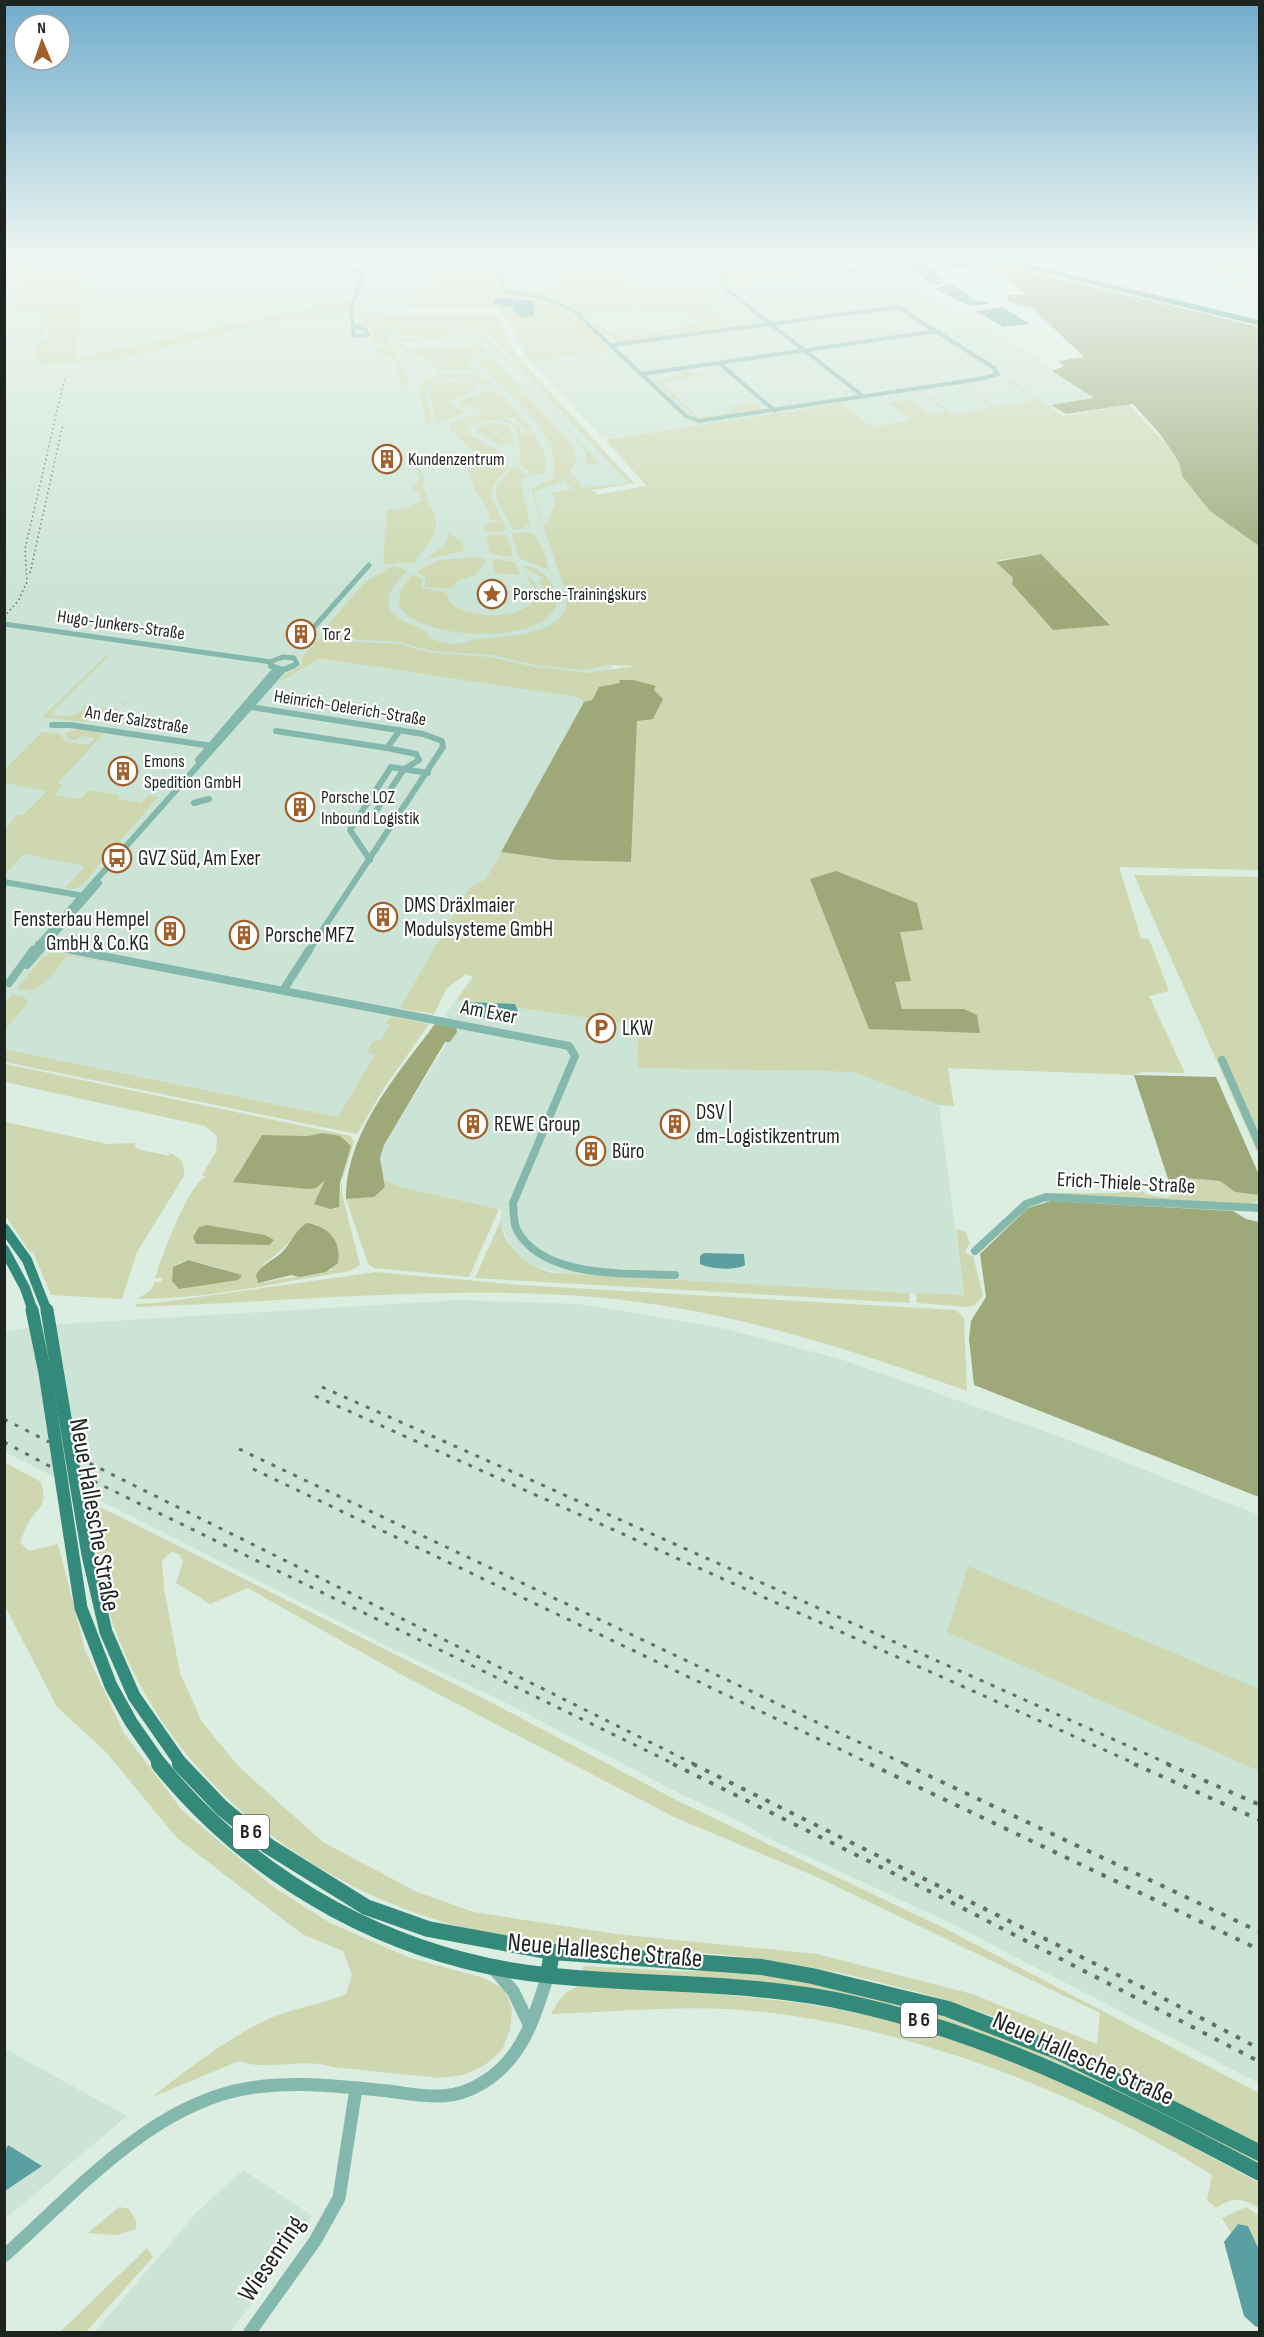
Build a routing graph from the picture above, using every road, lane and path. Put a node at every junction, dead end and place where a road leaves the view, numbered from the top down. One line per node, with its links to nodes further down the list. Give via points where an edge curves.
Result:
1 (639, 371): 6 (street)
2 (663, 371): 6 (street)
3 (728, 371): 8 (street)
4 (831, 371): 7 (street)
5 (996, 371): 7 (street, via 998,374)
6 (642, 374): 8 (street, via 686,416 704,421)
7 (864, 397): 8 (street)
8 (775, 411)
9 (369, 565): 11 (street)
10 (4, 624): 12 (street, Hugo-Junkers-Straße)
11 (315, 626)
12 (272, 661): 13 (street, via 271,666); 13 (street, Hugo-Junkers-Straße, via 287,657 297,660 295,666)
13 (279, 670): 14 (street)
14 (248, 707): 16 (street, Heinrich-Oelerich-Straße); 18 (street); 19 (street)
15 (52, 725): 18 (street, An der Salzstraße)
16 (400, 730): 20 (street); 22 (street, Heinrich-Oelerich-Straße, via 435,736 442,741 441,753)
17 (276, 731): 20 (street)
18 (209, 746): 19 (street, An der Salzstraße); 24 (street)
19 (217, 747): 24 (street)
20 (387, 748): 21 (street, via 419,756 417,763)
21 (404, 769): 22 (street); 26 (street, via 369,820 364,824); 26 (street, via 391,767)
22 (428, 773): 27 (street, Heinrich-Oelerich-Straße)
23 (210, 799): 25 (street)
24 (165, 802): 29 (street)
25 (194, 803)
26 (355, 822): 27 (street, via 350,833)
27 (370, 860): 32 (street, Heinrich-Oelerich-Straße)
28 (4, 882): 29 (street)
29 (85, 897): 30 (street)
30 (42, 944): 31 (street); 32 (street, Am Exer)
31 (7, 986)
32 (284, 989): 40 (street, Am Exer, via 569,1046 575,1056 513,1203 516,1227 531,1249 562,1265)
33 (1222, 1060): 34 (street)
34 (1260, 1146)
35 (1260, 1208): 38 (street, Erich-Thiele-Straße, via 1046,1197 1026,1204)
36 (4, 1228): 39 (main road, Neue Hallesche Straße / B 6)
37 (4, 1249): 39 (main road, Neue Hallesche Straße / B 6)
38 (975, 1251)
39 (22, 1263): 41 (main road, Neue Hallesche Straße / B 6)
40 (675, 1275)
41 (81, 1557): 42 (main road, Neue Hallesche Straße / B 6, via 106,1632 134,1696 177,1760 222,1808 268,1846 366,1907 428,1929); 43 (main road, Neue Hallesche Straße / B 6, via 80,1605 116,1700 157,1761 203,1817 280,1877 339,1914 414,1946)
42 (552, 1952): 44 (main road); 47 (main road, Neue Hallesche Straße / B 6, via 762,1967 948,2009 1090,2066)
43 (491, 1966): 44 (main road, Neue Hallesche Straße / B 6); 45 (street, via 513,1991)
44 (548, 1976): 45 (street); 48 (main road, Neue Hallesche Straße / B 6, via 784,1991 914,2018 995,2044 1054,2069)
45 (530, 2026): 46 (street, via 516,2054 496,2074 461,2093 434,2095)
46 (356, 2089): 49 (street, via 310,2084 238,2090 177,2112 138,2138); 50 (street, Wiesenring, via 343,2179 332,2212 282,2291)
47 (1260, 2153)
48 (1260, 2173)
49 (4, 2256)
50 (250, 2332)

